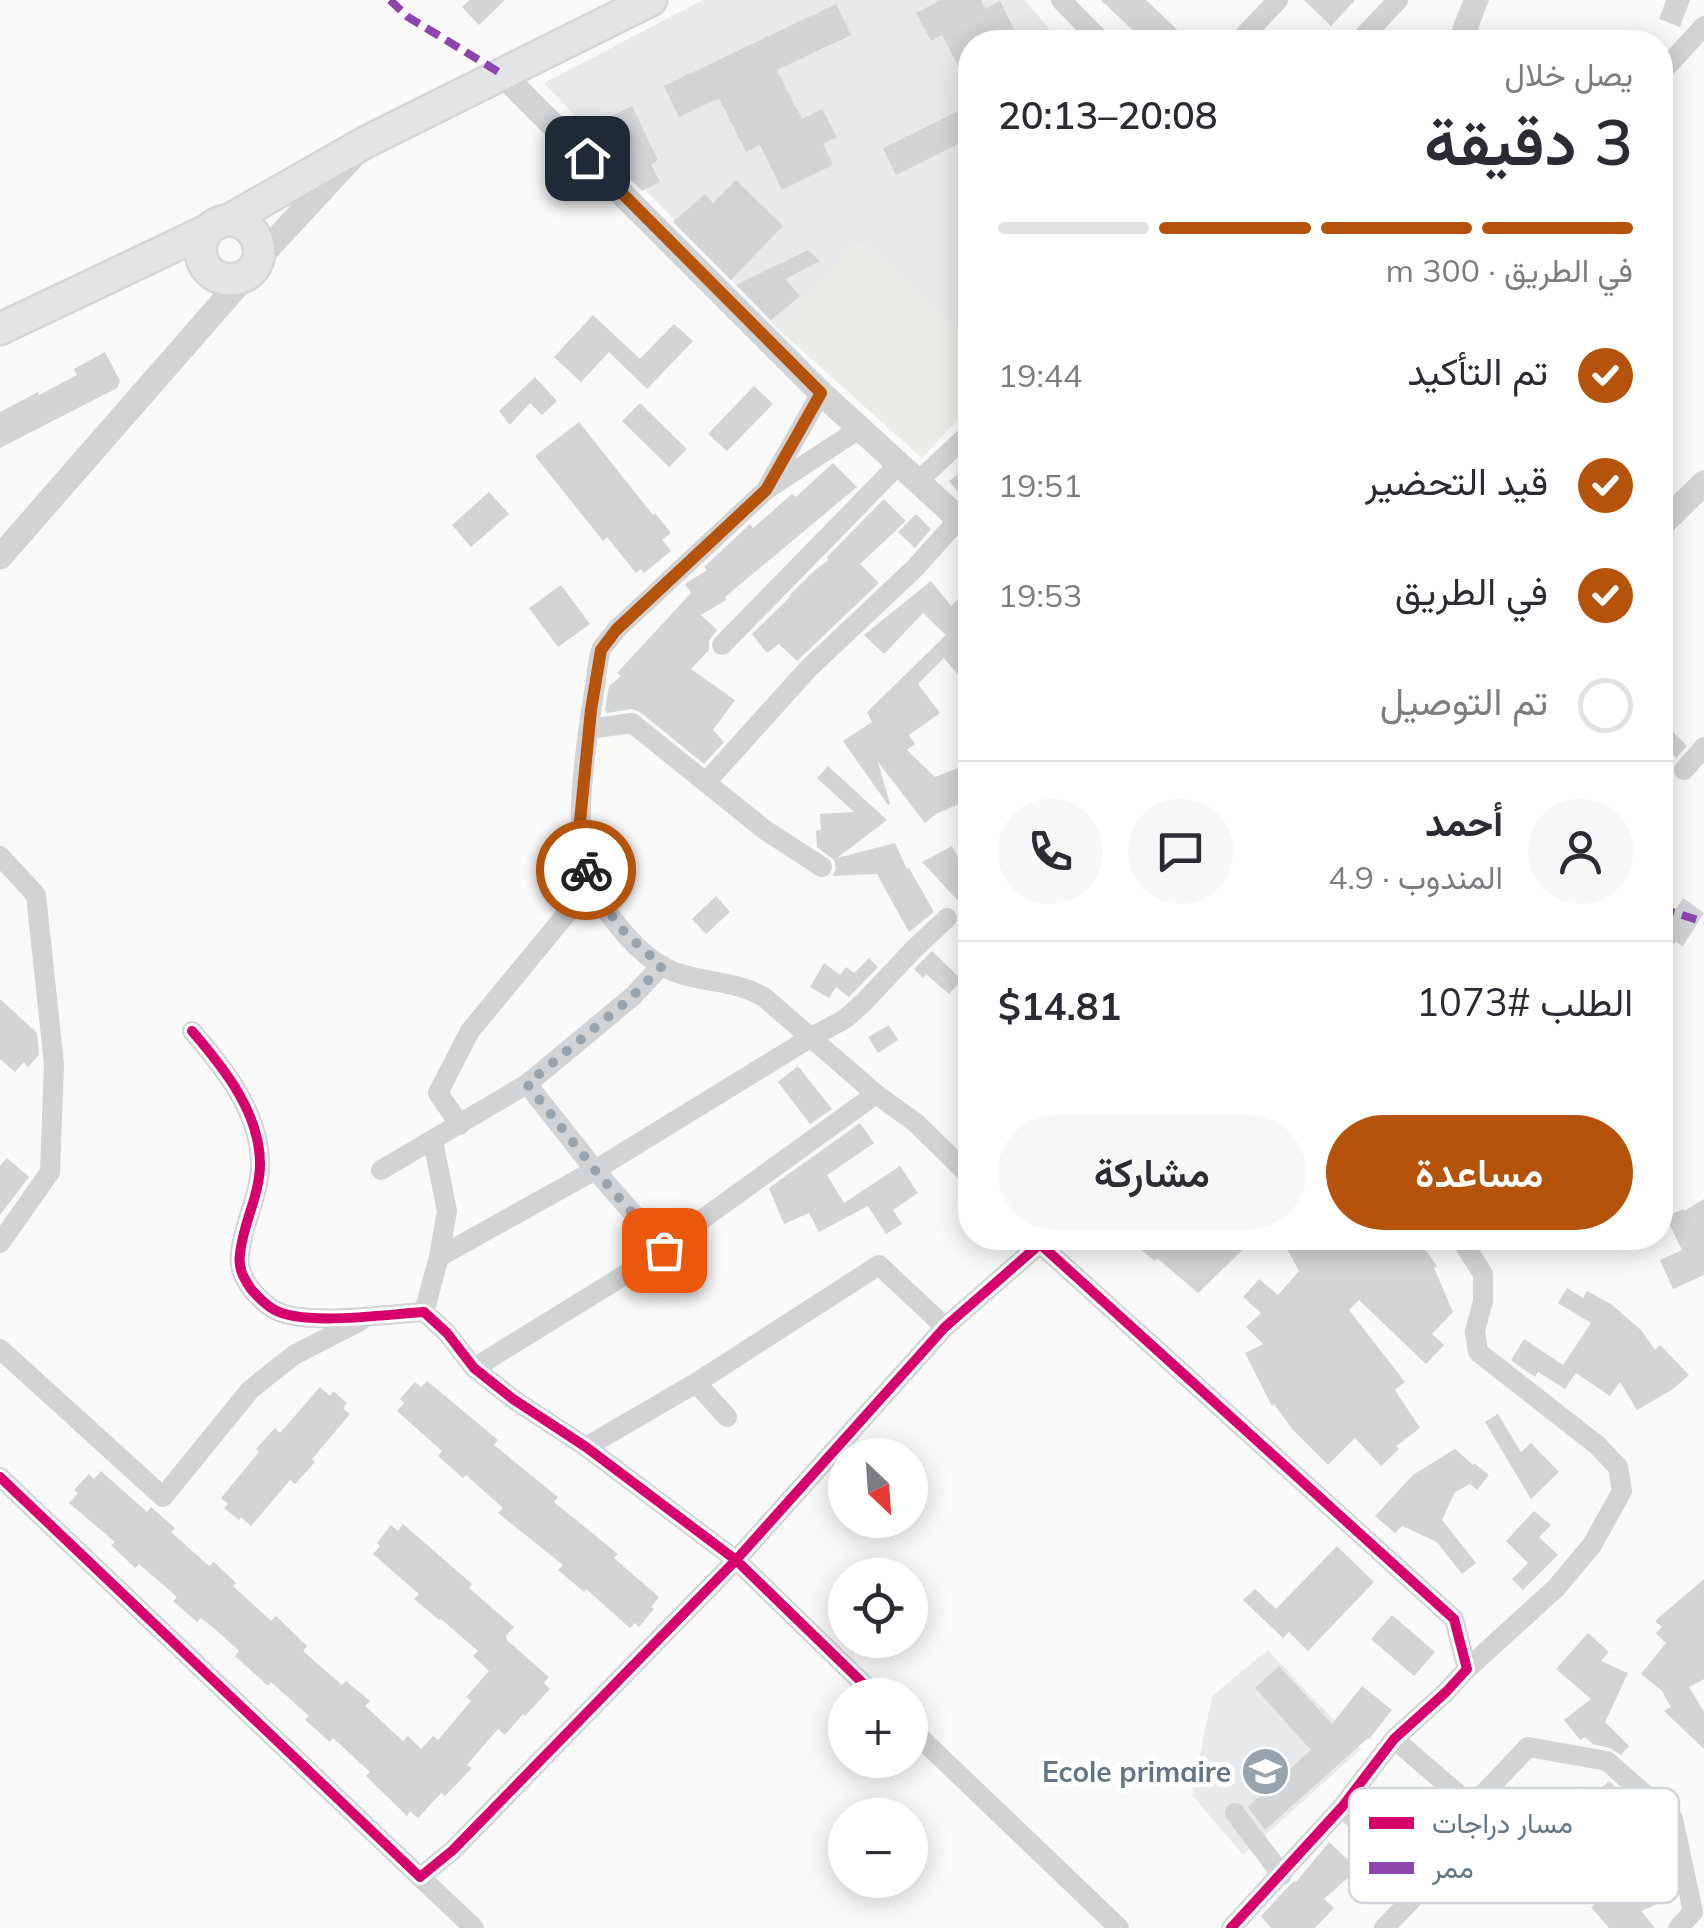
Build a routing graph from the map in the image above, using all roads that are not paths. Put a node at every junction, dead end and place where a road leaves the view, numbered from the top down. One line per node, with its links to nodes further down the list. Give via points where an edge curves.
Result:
1 (650, 0): 10 (main road)
2 (1061, 0): 6 (street)
3 (1278, 0): 7 (street)
4 (1398, 0): 8 (street)
5 (1704, 26): 9 (street)
6 (1090, 30)
7 (1249, 30)
8 (1369, 30)
9 (1673, 60)
10 (502, 74): 11 (main road); 15 (street)
11 (366, 142): 12 (main road); 13 (street)
12 (218, 226): 13 (main road, via 245,224 256,236 260,251); 13 (main road, via 200,249 212,274 231,279); 14 (main road)
13 (253, 266): 24 (street)
14 (0, 329)
15 (821, 393): 16 (street); 20 (street)
16 (859, 428): 18 (street); 20 (street)
17 (958, 440): 18 (street)
18 (908, 473): 22 (street); 25 (street)
19 (1704, 483): 21 (street)
20 (766, 490): 26 (street, via 601,650)
21 (1673, 516)
22 (958, 519)
23 (958, 529): 29 (street, via 808,669)
24 (0, 558)
25 (722, 644)
26 (589, 729): 29 (street, via 632,723); 32 (street, via 580,821)
27 (1704, 747): 28 (street)
28 (1684, 770)
29 (707, 781): 31 (street)
30 (0, 856): 44 (street, via 36,895 54,1064 50,1172)
31 (822, 867)
32 (592, 883): 34 (street, via 625,933); 39 (street, via 470,1030 438,1094)
33 (947, 918): 36 (street, via 845,1019)
34 (662, 966): 36 (street, via 753,990); 37 (street)
35 (192, 1031): 51 (street, via 238,1091 254,1127 258,1186 241,1275 274,1310)
36 (810, 1038): 38 (street); 43 (street)
37 (527, 1084): 39 (street); 43 (street)
38 (876, 1094): 41 (street); 45 (street)
39 (460, 1124): 40 (street)
40 (433, 1141): 42 (street); 49 (street, via 448,1211)
41 (958, 1164)
42 (382, 1170)
43 (595, 1170): 45 (street); 49 (street)
44 (0, 1243)
45 (664, 1250): 54 (street)
46 (1029, 1250): 52 (street)
47 (1051, 1250): 60 (street, via 1454,1620)
48 (1468, 1250): 60 (street, via 1483,1274 1478,1352 1597,1445 1618,1467 1622,1491 1592,1545 1556,1588)
49 (439, 1256): 50 (street)
50 (424, 1312): 51 (street); 54 (street)
51 (373, 1315): 53 (street, via 294,1355 250,1390 163,1497)
52 (945, 1326): 55 (street, via 879,1265); 59 (street)
53 (0, 1349)
54 (474, 1368): 57 (street)
55 (696, 1383): 56 (street); 57 (street)
56 (727, 1418)
57 (586, 1447): 59 (street)
58 (0, 1477): 74 (street)
59 (736, 1560): 61 (street); 74 (street)
60 (1466, 1669): 62 (street)
61 (858, 1678)
62 (1394, 1738): 64 (street); 65 (street)
63 (928, 1745): 77 (street)
64 (1356, 1788)
65 (1451, 1788)
66 (1489, 1788): 67 (street, via 1528,1747 1607,1761)
67 (1637, 1788)
68 (1349, 1798): 69 (street)
69 (1342, 1807): 71 (street); 73 (street)
70 (1235, 1813): 73 (street)
71 (1349, 1813)
72 (1679, 1849): 80 (street, via 1694,1912)
73 (1282, 1874): 78 (street)
74 (420, 1877): 76 (street)
75 (1408, 1903): 79 (street)
76 (474, 1928)
77 (1119, 1928)
78 (1232, 1928)
79 (1384, 1928)
80 (1678, 1928)

